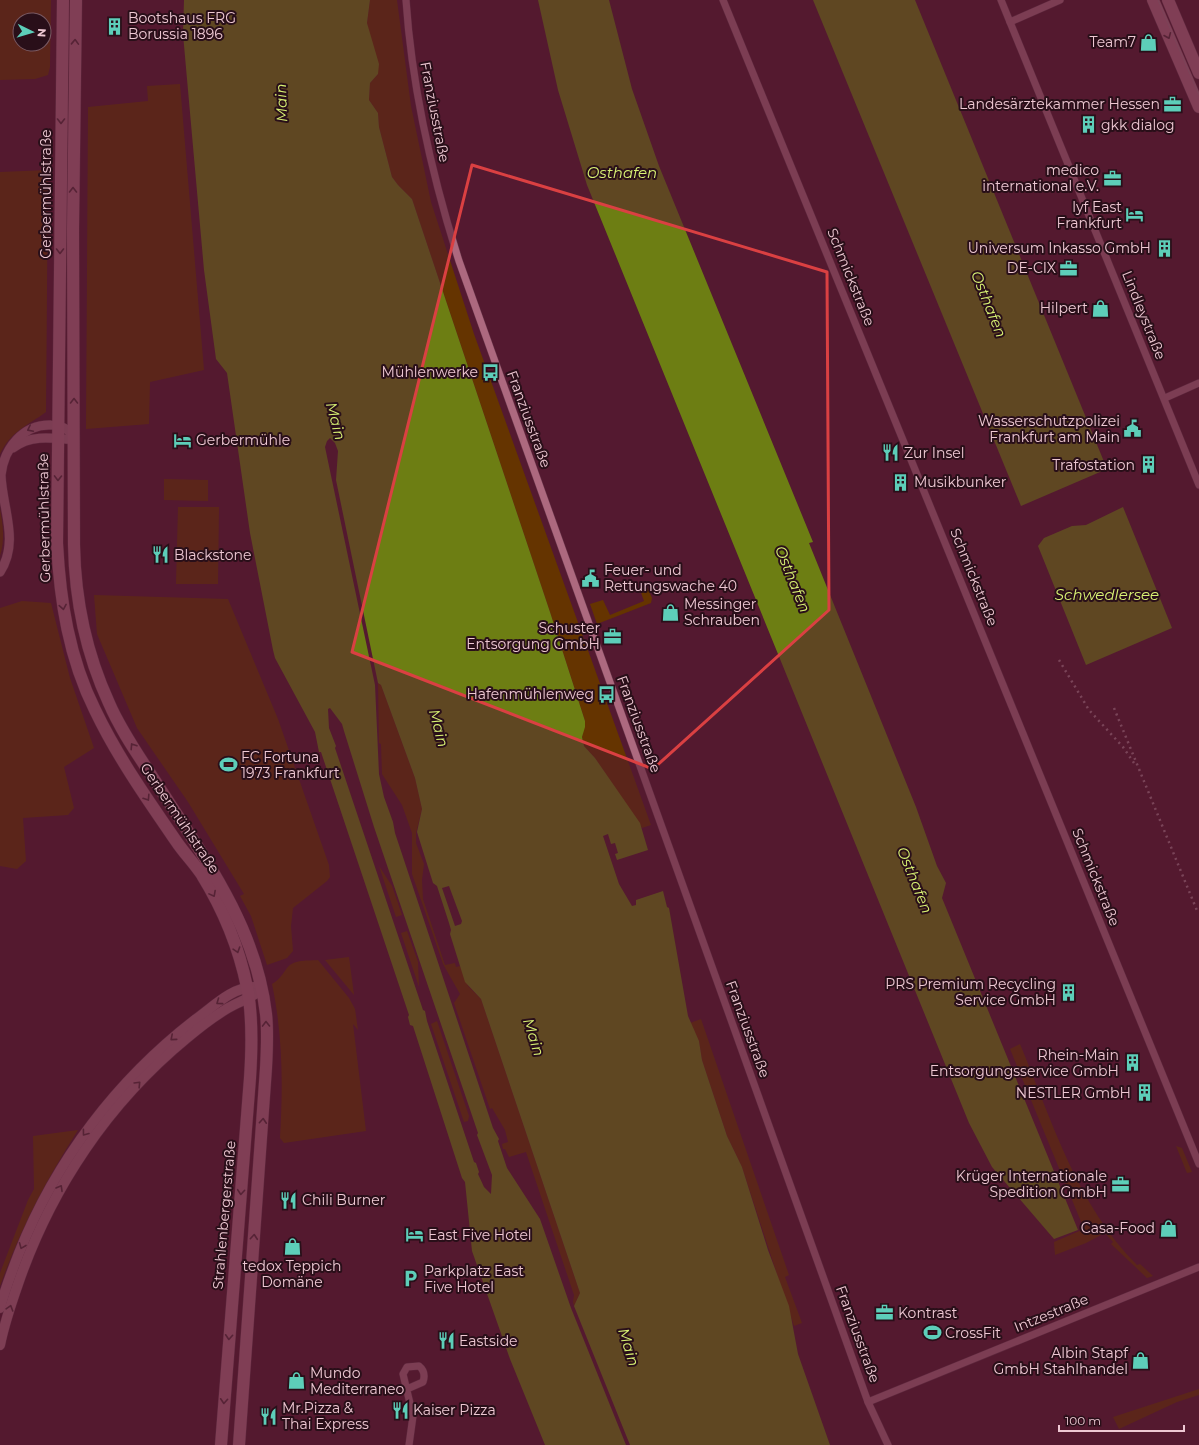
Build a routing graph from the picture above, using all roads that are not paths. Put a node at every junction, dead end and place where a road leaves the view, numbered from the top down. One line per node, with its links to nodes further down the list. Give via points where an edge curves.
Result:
1 (63, 0): 12 (main road, Gerbermühlstraße)
2 (76, 0): 11 (main road, Gerbermühlstraße, one-way to 2)
3 (406, 0): 29 (street, Franziusstraße, via 414,74 428,151 459,261)
4 (723, 0): 24 (street, Schmickstraße)
5 (1001, 0): 9 (street, Lindleystraße)
6 (1060, 0): 9 (street)
7 (1153, 0): 13 (main road, one-way to 13)
8 (1168, 0): 10 (main road)
9 (1010, 22): 15 (street, Lindleystraße)
10 (1199, 73)
11 (74, 81): 12 (main road); 18 (main road, Gerbermühlstraße, one-way to 11)
12 (61, 82): 16 (main road, Gerbermühlstraße, one-way to 16)
13 (1199, 107)
14 (1199, 383): 15 (street)
15 (1165, 398): 20 (street, Lindleystraße)
16 (59, 425): 17 (main road, Gerbermühlstraße); 18 (street, via 68,430); 19 (street, one-way to 19, via 30,428)
17 (59, 439): 18 (street); 19 (street, via 29,439); 23 (main road, Gerbermühlstraße, one-way to 23, via 57,543 60,593 80,675 111,742 153,808 212,892 234,942)
18 (74, 440): 22 (main road, Gerbermühlstraße, one-way to 18, via 246,937 225,891 125,734 109,704 91,660 76,592)
19 (9, 451): 21 (street, via 1,475 10,541 8,555)
20 (1199, 485)
21 (0, 572)
22 (262, 989): 23 (main road); 31 (main road, one-way to 22, via 266,1068 266,1016)
23 (248, 993): 26 (main road, one-way to 26, via 231,994 179,1032 129,1079 98,1115 61,1169 35,1216 12,1270); 27 (main road, one-way to 23, via 23,1270 40,1228 55,1197 88,1145 123,1099 157,1064 208,1021); 30 (main road, Strahlenbergerstraße, one-way to 30, via 251,1034 250,1078)
24 (1199, 1164)
25 (1199, 1267): 29 (street, Intzestraße)
26 (0, 1308)
27 (0, 1345)
28 (407, 1389): 32 (street, via 414,1416)
29 (868, 1402): 33 (street, Franziusstraße)
30 (221, 1445)
31 (239, 1445)
32 (409, 1445)
33 (888, 1445)

